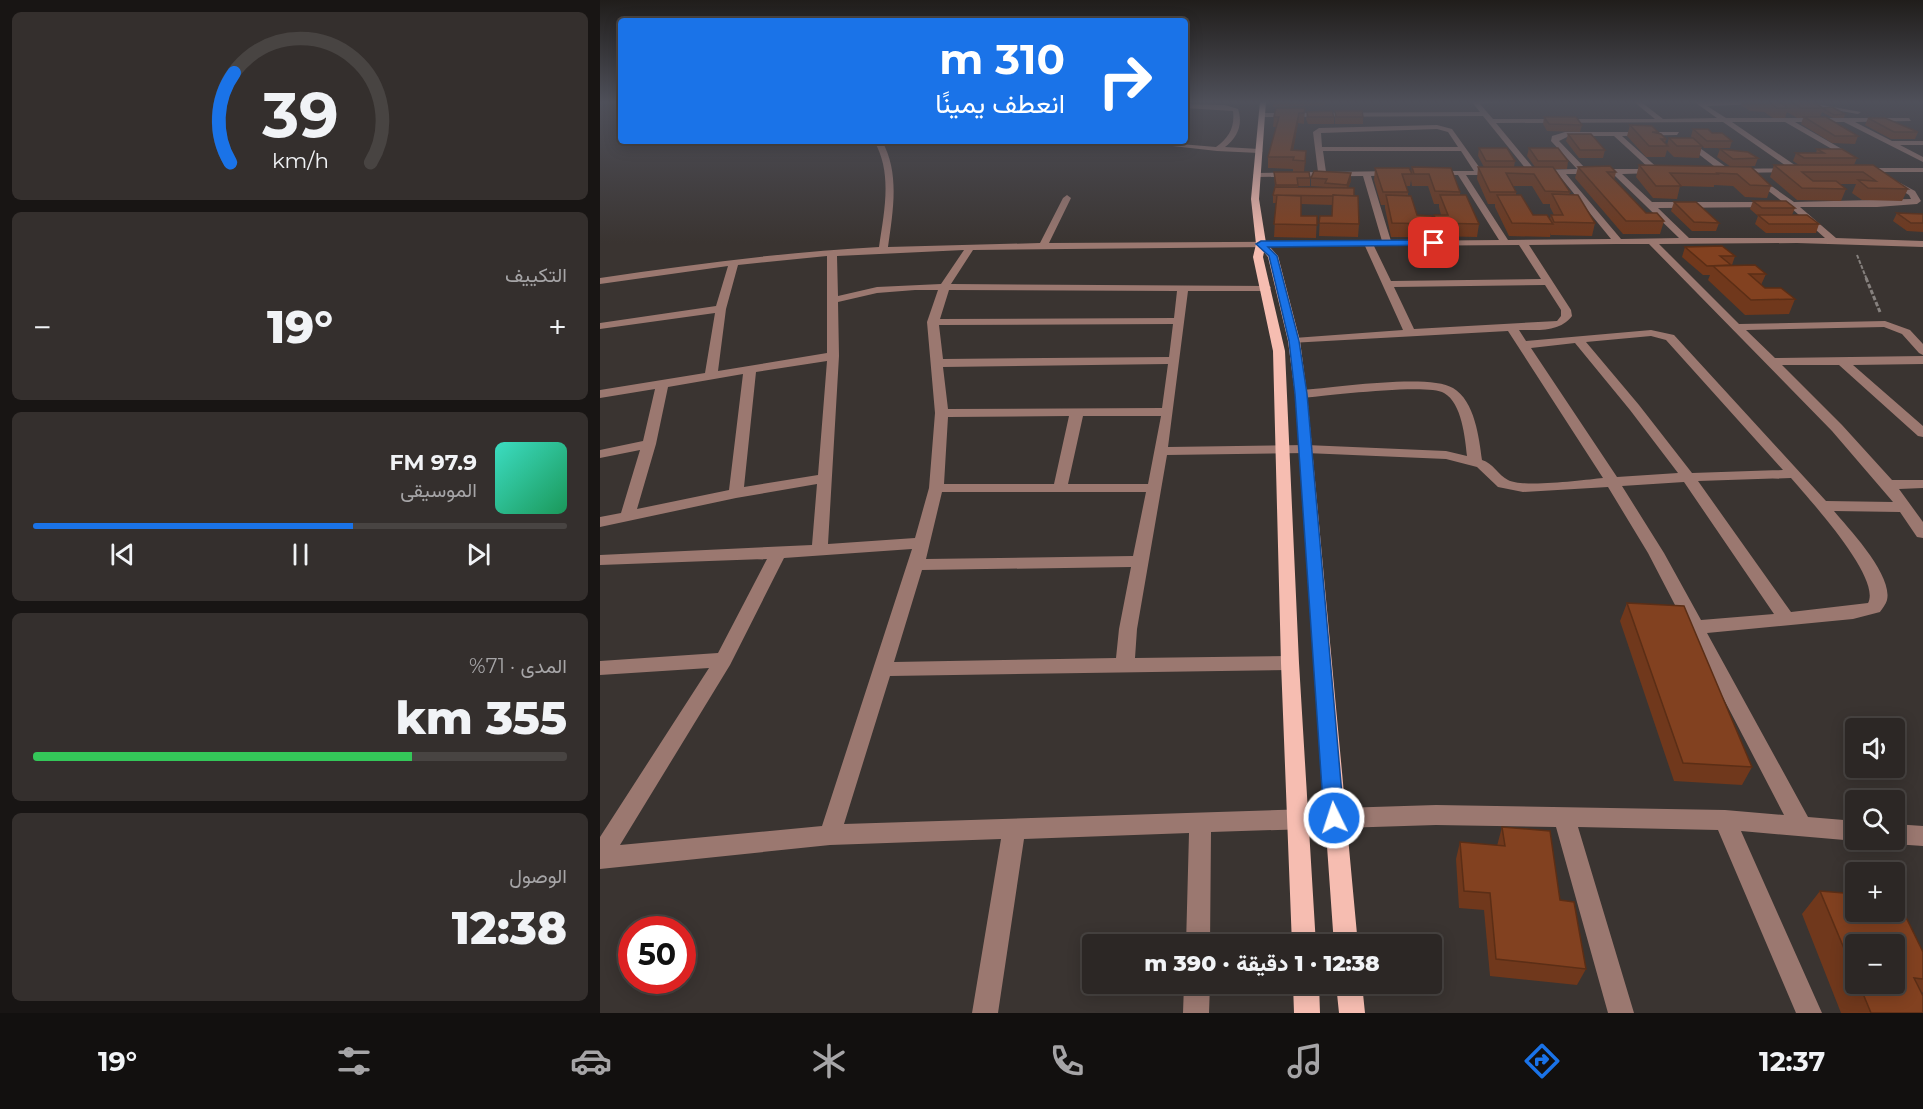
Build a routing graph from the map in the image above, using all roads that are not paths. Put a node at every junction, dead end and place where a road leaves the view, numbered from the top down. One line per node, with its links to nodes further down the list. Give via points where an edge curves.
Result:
1 (883, 148): 54 (street, via 890,185)
2 (1211, 148): 11 (street)
3 (1326, 148): 12 (street)
4 (1513, 148): 26 (street)
5 (1562, 148): 28 (street)
6 (1633, 148): 29 (street, via 1661,171)
7 (1697, 148): 22 (street)
8 (1765, 148): 16 (street)
9 (1835, 148): 19 (street)
10 (1899, 148): 15 (street)
11 (1217, 149): 14 (street)
12 (1319, 149): 34 (street)
13 (1464, 149): 33 (street)
14 (1259, 151): 36 (main road)
15 (1923, 160)
16 (1798, 170): 17 (street); 23 (street)
17 (1809, 170)
18 (1853, 170): 19 (street)
19 (1873, 170): 20 (street); 37 (street)
20 (1923, 170)
21 (1715, 171): 22 (street)
22 (1726, 171): 23 (street)
23 (1749, 171): 40 (street)
24 (1512, 172): 33 (street)
25 (1522, 172): 26 (street)
26 (1533, 172): 27 (street)
27 (1560, 172): 28 (street); 48 (street)
28 (1584, 172): 29 (street)
29 (1616, 172): 41 (street)
30 (1401, 173): 35 (street)
31 (1425, 173): 32 (street)
32 (1460, 173): 33 (street); 42 (street)
33 (1480, 173)
34 (1322, 174): 35 (street); 36 (street)
35 (1366, 174): 47 (street)
36 (1257, 176): 50 (main road, via 1256,213)
37 (1908, 190): 38 (street); 40 (street, via 1917,201)
38 (1923, 191)
39 (1067, 198): 53 (street)
40 (1790, 204): 41 (street); 45 (street)
41 (1648, 206): 44 (street)
42 (1505, 242): 43 (street); 47 (street)
43 (1522, 242): 48 (street); 58 (street)
44 (1688, 242): 45 (street); 49 (street)
45 (1834, 242): 51 (street)
46 (1368, 243): 47 (street); 50 (street); 59 (street)
47 (1387, 243)
48 (1620, 243): 49 (street)
49 (1653, 243): 68 (street)
50 (1261, 244): 53 (street); 62 (main road, via 1258,257); 73 (main road, via 1273,256)
51 (1923, 244)
52 (970, 246): 53 (street); 54 (street); 60 (street)
53 (1043, 246)
54 (883, 249): 55 (street)
55 (832, 252): 56 (street); 63 (street)
56 (734, 262): 57 (street); 64 (street)
57 (600, 282)
58 (1548, 282): 59 (street); 69 (street, via 1566,310 1565,320 1548,326)
59 (1388, 284): 70 (street)
60 (945, 286): 61 (street); 63 (street, via 894,288); 66 (street)
61 (1183, 288): 62 (street); 65 (street)
62 (1266, 288): 93 (main road, via 1279,351)
63 (832, 300): 76 (street)
64 (721, 309): 67 (street); 83 (street)
65 (1179, 321): 66 (street); 77 (street)
66 (933, 322): 81 (street)
67 (604, 326): 71 (street)
68 (1737, 327): 75 (street, via 1885,324 1905,332); 80 (street)
69 (1512, 328): 70 (street); 74 (street)
70 (1410, 332): 73 (street)
71 (600, 340)
72 (1578, 340): 74 (street); 97 (street, via 1651,333 1668,336); 98 (street)
73 (1294, 341): 86 (main road)
74 (1521, 345): 100 (street)
75 (1923, 351)
76 (833, 356): 82 (street); 99 (street)
77 (1173, 360): 81 (street); 88 (street)
78 (1923, 360): 79 (street)
79 (1842, 361): 80 (street); 90 (street)
80 (1774, 362): 102 (street)
81 (939, 363): 89 (street)
82 (750, 370): 83 (street); 106 (street)
83 (711, 376): 84 (street)
84 (662, 384): 85 (street); 91 (street)
85 (600, 394)
86 (1301, 394): 92 (main road); 96 (street, via 1441,387 1453,394 1465,416)
87 (1077, 412): 88 (street); 89 (street); 104 (street)
88 (1168, 412): 94 (street)
89 (942, 413): 103 (street)
90 (1923, 433)
91 (649, 444): 95 (street); 109 (street)
92 (1306, 449): 93 (street); 96 (street, via 1439,454); 126 (main road)
93 (1284, 450): 94 (street); 121 (main road)
94 (1161, 451): 105 (street)
95 (600, 454)
96 (1475, 462): 100 (street, via 1488,468 1500,482 1515,488)
97 (1795, 474): 98 (street); 107 (street)
98 (1688, 477): 100 (street); 118 (street)
99 (826, 478): 106 (street); 113 (street)
100 (1612, 481): 119 (street)
101 (1923, 484): 102 (street)
102 (1888, 485): 108 (street)
103 (936, 488): 104 (street); 112 (street)
104 (1060, 488): 105 (street)
105 (1155, 488): 116 (street)
106 (736, 494): 109 (street)
107 (1823, 506): 108 (street); 118 (street, via 1868,565 1879,599 1874,608 1853,613)
108 (1904, 507): 111 (street)
109 (628, 515): 110 (street)
110 (600, 522)
111 (1923, 533)
112 (921, 543): 113 (street); 117 (street)
113 (820, 550): 114 (street)
114 (778, 553): 115 (street); 120 (street)
115 (600, 560)
116 (1142, 561): 117 (street); 122 (street, via 1128,628)
117 (916, 565): 124 (street)
118 (1787, 620): 119 (street)
119 (1697, 627): 130 (street)
120 (724, 660): 123 (street); 136 (street)
121 (1290, 663): 122 (street); 127 (main road)
122 (1125, 665): 124 (street)
123 (600, 668)
124 (882, 669): 133 (street)
125 (1564, 816): 126 (street, via 1436,814); 128 (street); 147 (street)
126 (1334, 818): 127 (street); 139 (main road)
127 (1298, 820): 129 (street); 138 (main road)
128 (1725, 820): 130 (street); 148 (street)
129 (1200, 824): 131 (street); 137 (street)
130 (1802, 826): 132 (street)
131 (1014, 829): 133 (street); 143 (street)
132 (1845, 830)
133 (830, 835): 136 (street)
134 (1905, 835): 135 (street)
135 (1923, 836)
136 (600, 857)
137 (1198, 934)
138 (1303, 934)
139 (1345, 934)
140 (1197, 994): 144 (street)
141 (1306, 994): 145 (main road)
142 (1350, 994): 146 (main road)
143 (985, 1013)
144 (1196, 1013)
145 (1307, 1013)
146 (1352, 1013)
147 (1621, 1013)
148 (1809, 1013)

